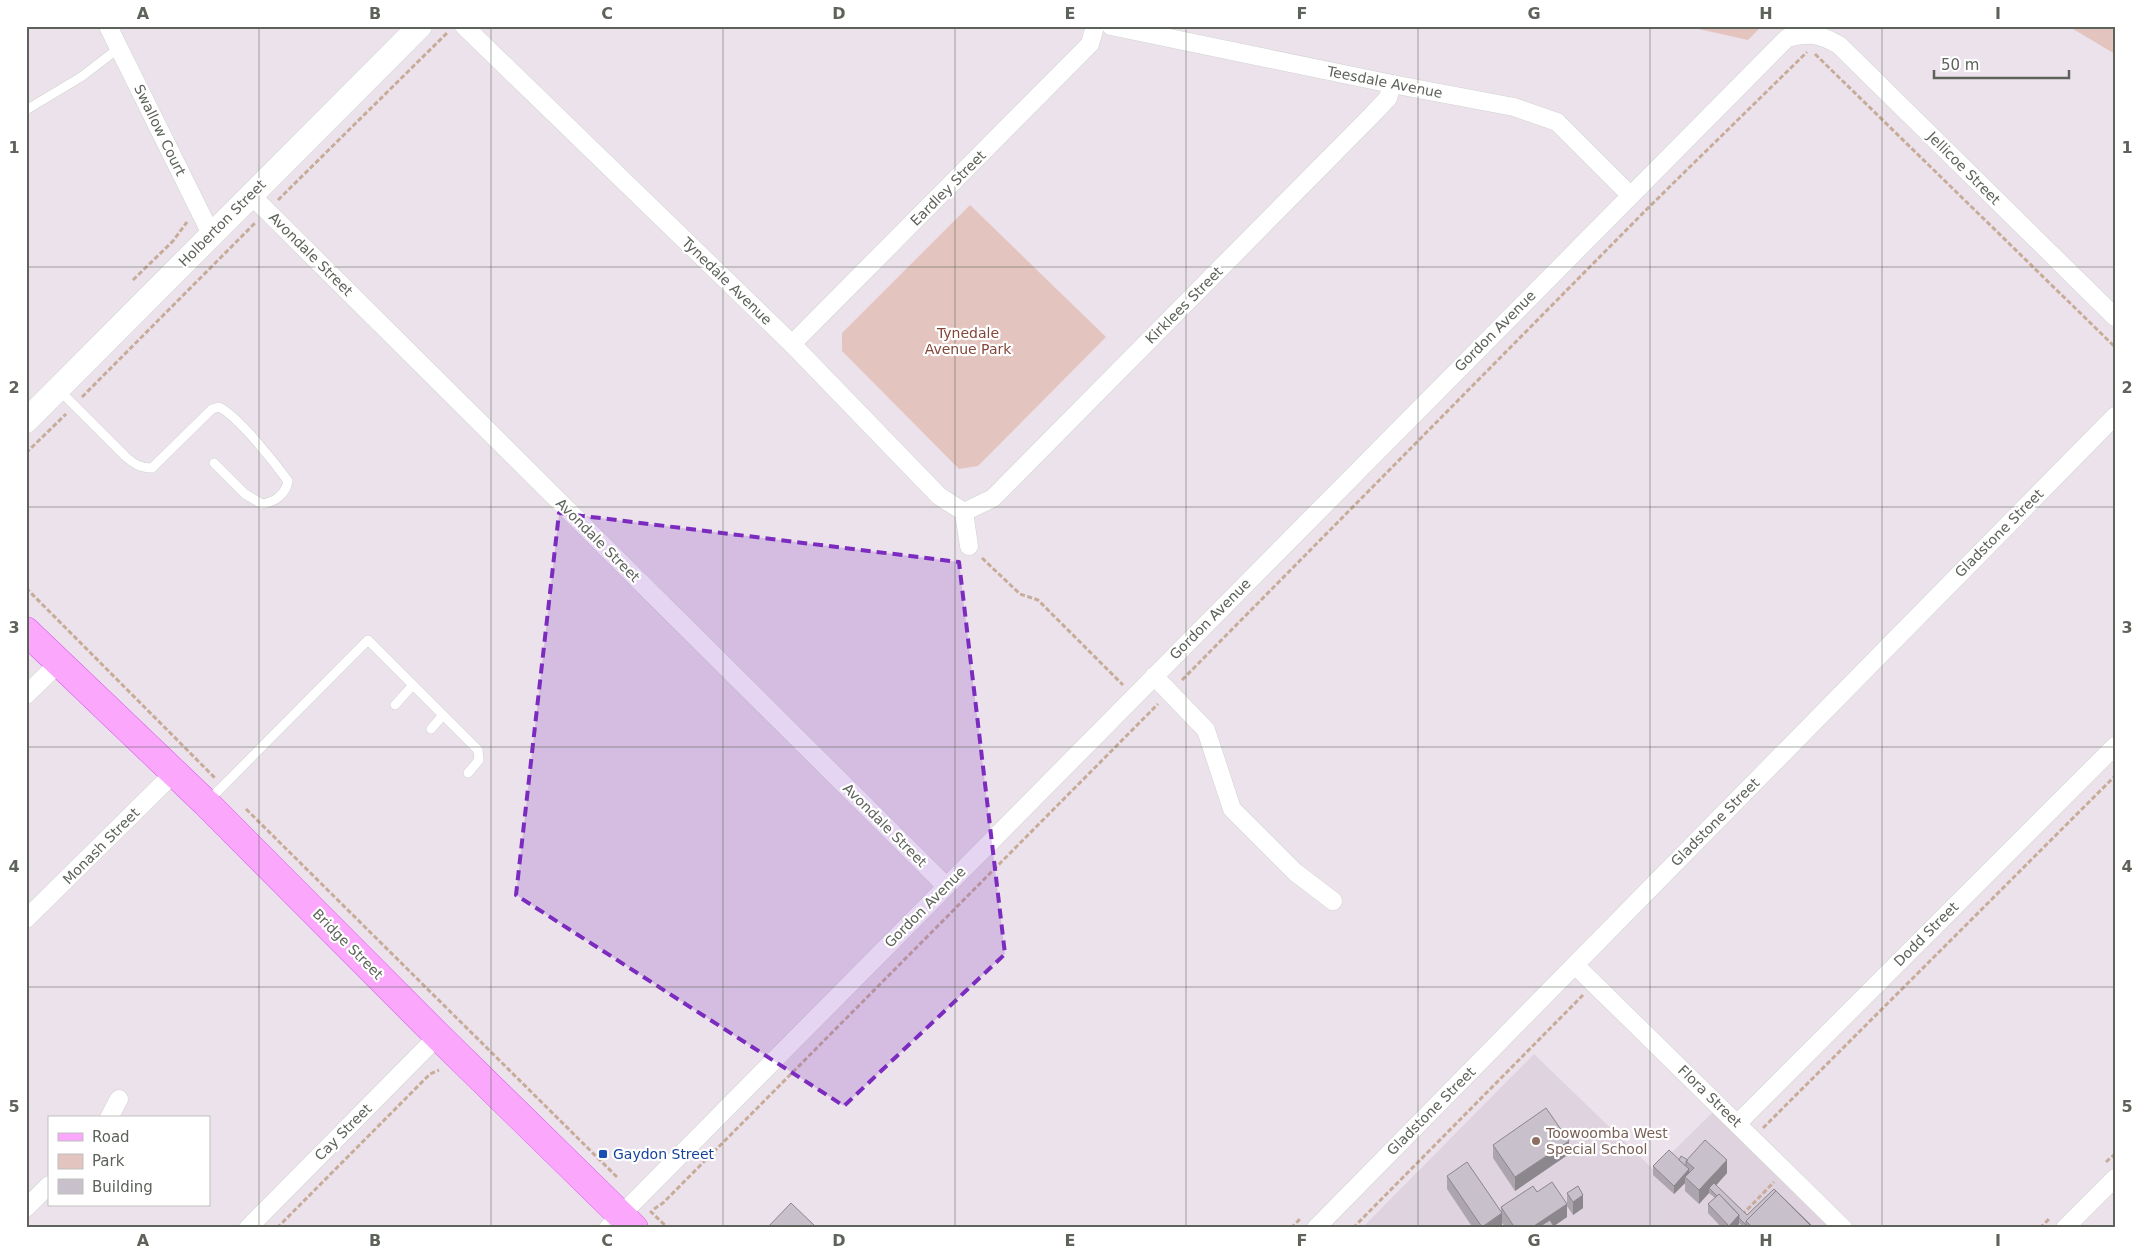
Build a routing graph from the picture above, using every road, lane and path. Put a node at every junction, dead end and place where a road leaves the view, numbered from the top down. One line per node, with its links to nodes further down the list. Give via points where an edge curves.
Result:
1 (108, 26): 8 (street, Swallow Court)
2 (420, 26): 11 (main road, Holberton Street)
3 (453, 26): 14 (path)
4 (464, 26): 18 (street, Tynedale Avenue)
5 (1095, 26): 18 (street, Eardley Street, via 1090,44)
6 (1111, 26): 9 (street, Teesdale Avenue)
7 (1805, 33): 12 (street, Gordon Avenue, via 1787,38); 17 (street, Jellicoe Street, via 1823,36 1839,45)
8 (119, 48): 10 (lane, via 81,77); 13 (street, Swallow Court)
9 (1392, 84): 12 (street, Teesdale Avenue, via 1514,107 1557,122); 25 (street, Kirklees Street, via 1388,98 1370,117 993,498)
10 (26, 110)
11 (250, 194): 14 (street, Avondale Street); 15 (main road, Holberton Street)
12 (1630, 195): 31 (street, Gordon Avenue)
13 (199, 210): 15 (street, Swallow Court); 16 (path)
14 (268, 211): 20 (path); 44 (street, Avondale Street)
15 (211, 234): 20 (main road, Holberton Street)
16 (133, 280)
17 (2115, 317)
18 (792, 344): 25 (street, Tynedale Avenue, via 939,496)
19 (2115, 348): 33 (path, via 1810,49)
20 (66, 397): 22 (main road, Holberton Street); 23 (path); 24 (lane, via 125,456 144,468 152,468 212,409 219,407 273,459 288,481 287,488 272,502 262,504 245,494)
21 (2115, 416): 47 (street, Gladstone Street)
22 (26, 421)
23 (26, 453)
24 (214, 463)
25 (964, 512): 26 (street)
26 (969, 546): 35 (path, via 1020,594 1038,600)
27 (26, 588): 43 (path)
28 (26, 620): 30 (main road, Bridge Street)
29 (26, 631): 30 (main road, Bridge Street)
30 (61, 661): 34 (street); 40 (main road, Bridge Street)
31 (1154, 676): 33 (street); 35 (street, Gordon Avenue)
32 (414, 685): 36 (lane); 37 (lane); 43 (lane, via 368,640)
33 (1170, 692): 45 (street, via 1206,730 1232,809 1295,872); 60 (path, via 663,1203)
34 (26, 695)
35 (1134, 696): 44 (street, Gordon Avenue)
36 (395, 705)
37 (443, 716): 38 (lane); 41 (lane, via 478,750 479,760)
38 (431, 729)
39 (2115, 746): 53 (street, Dodd Street)
40 (175, 772): 43 (main road, Bridge Street); 46 (street, Monash Street)
41 (468, 773)
42 (2115, 776): 54 (path)
43 (215, 794): 49 (main road, Bridge Street); 60 (path)
44 (946, 886): 60 (street, Gordon Avenue)
45 (1333, 901)
46 (26, 920)
47 (1575, 965): 48 (street, Flora Street); 64 (street, Gladstone Street)
48 (1594, 983): 53 (street, Flora Street); 65 (path)
49 (438, 1036): 60 (main road, Bridge Street); 61 (street, Cay Street)
50 (439, 1070): 62 (path, via 430,1074)
51 (119, 1099): 52 (street)
52 (110, 1116)
53 (1738, 1123): 54 (street, Flora Street)
54 (1753, 1138): 55 (street, Flora Street)
55 (1785, 1171): 59 (path); 66 (street, Flora Street)
56 (2115, 1178): 67 (street)
57 (48, 1186): 58 (street)
58 (26, 1208)
59 (1742, 1215)
60 (631, 1216): 63 (path)
61 (248, 1228)
62 (277, 1228)
63 (668, 1228)
64 (1316, 1228)
65 (1354, 1228)
66 (1843, 1228)
67 (2065, 1228)

